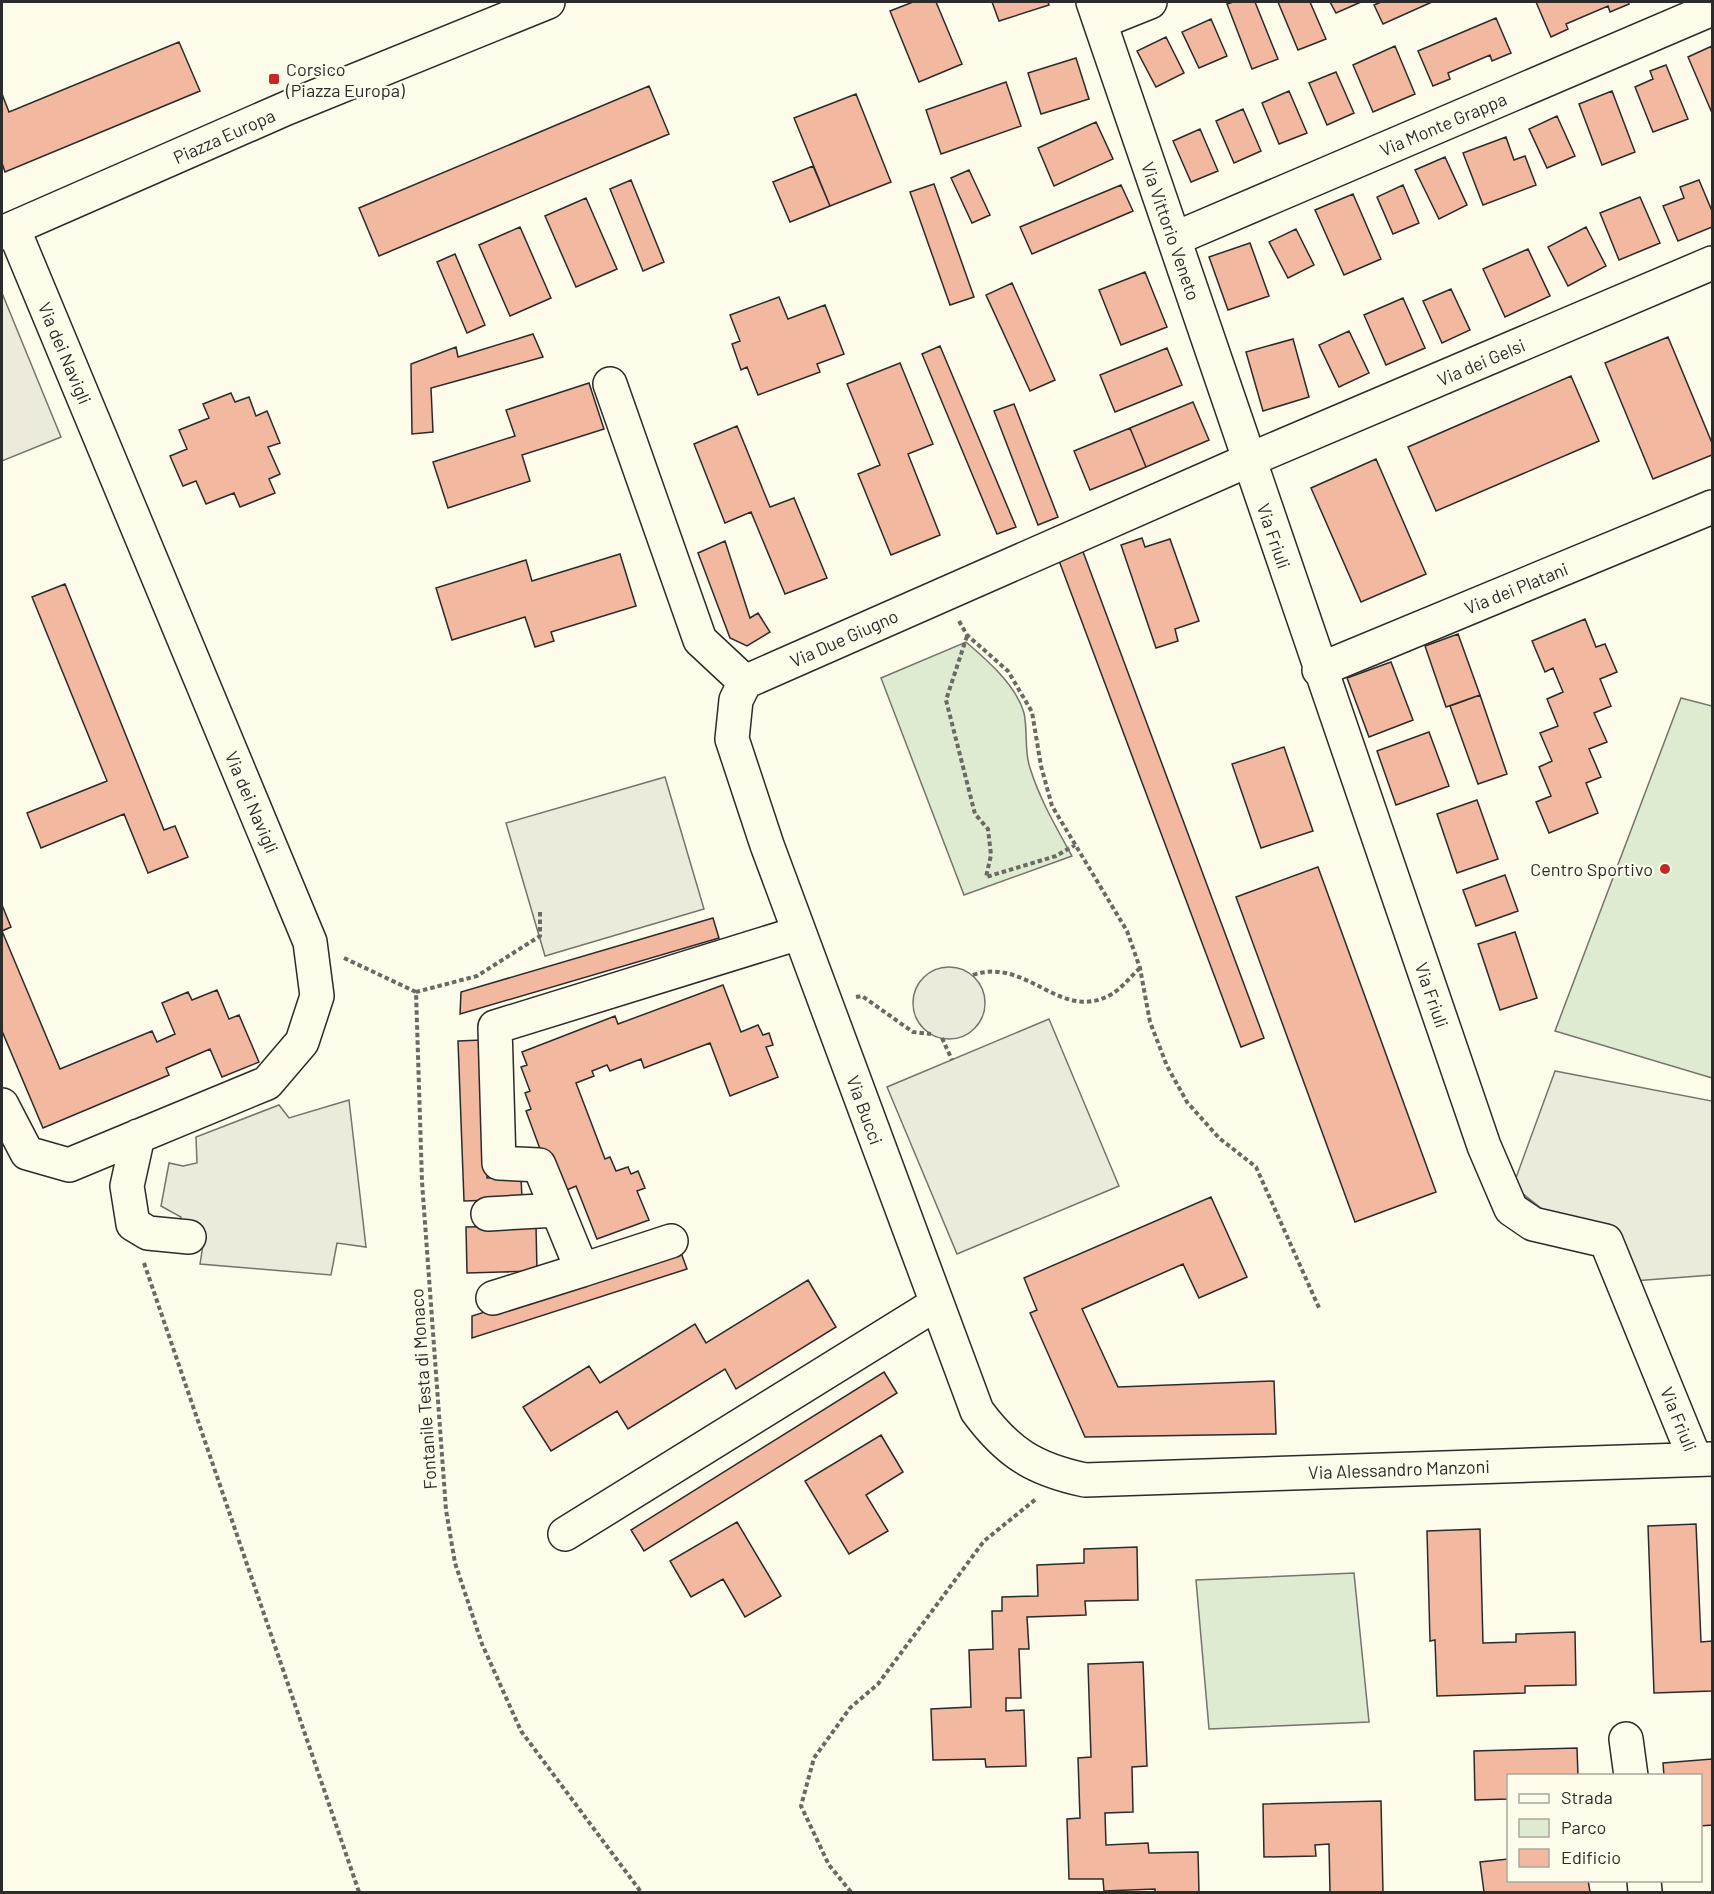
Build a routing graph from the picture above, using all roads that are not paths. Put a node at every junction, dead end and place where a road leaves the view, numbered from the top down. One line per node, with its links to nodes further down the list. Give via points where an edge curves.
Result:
1 (548, 2): 5 (street, Piazza Europa, via 287,108)
2 (1149, 2): 4 (street)
3 (1713, 9): 6 (street, Via Monte Grappa)
4 (1097, 12): 6 (street, Via Vittorio Veneto)
5 (7, 231): 15 (street, Via dei Navigli, via 310,942 317,996 302,1042 267,1083)
6 (1174, 239): 9 (street, Via Vittorio Veneto)
7 (1713, 263): 9 (street, Via dei Gelsi)
8 (609, 384): 12 (street, via 700,640)
9 (1249, 460): 11 (street, Via Friuli); 12 (street, Via Due Giugno)
10 (1713, 507): 11 (street, Via dei Platani)
11 (1319, 670): 23 (street, Via Friuli, via 1484,1146 1511,1209 1533,1224 1606,1241)
12 (745, 682): 13 (street, Via Bucci, via 736,700 732,739)
13 (800, 933): 16 (street, via 495,1027 499,1164 539,1165); 22 (street, Via Bucci)
14 (2, 1105): 15 (street, Via dei Navigli, via 27,1153 69,1165)
15 (138, 1136): 18 (street, via 127,1186 133,1224 148,1233)
16 (557, 1210): 17 (street); 20 (street)
17 (488, 1214)
18 (189, 1237)
19 (671, 1240): 20 (street)
20 (582, 1270): 21 (street)
21 (493, 1298)
22 (936, 1304): 24 (street, Via Bucci, via 977,1411 994,1434 1023,1458 1052,1473); 25 (street)
23 (1704, 1459): 24 (street, Via Alessandro Manzoni)
24 (1085, 1480)
25 (565, 1534)
26 (1626, 1739): 27 (street)
27 (1631, 1774)

